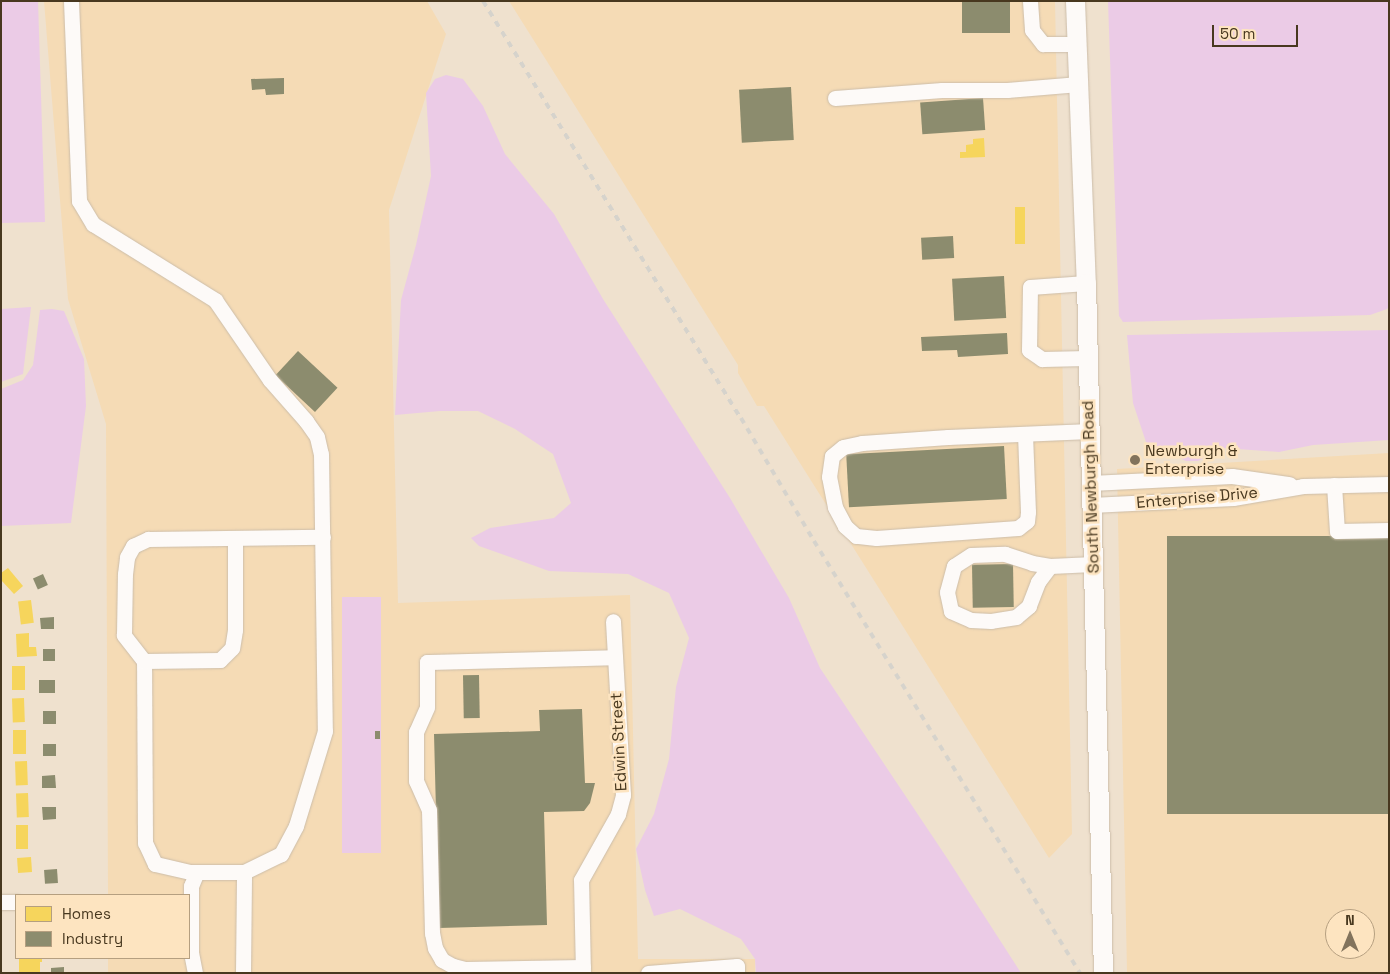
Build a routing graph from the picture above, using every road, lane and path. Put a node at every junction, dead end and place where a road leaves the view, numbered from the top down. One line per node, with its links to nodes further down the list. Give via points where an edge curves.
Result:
1 (71, 1): 17 (street, via 79,201 94,224 215,300 270,380 306,421 317,437 321,454)
2 (1030, 1): 4 (street, via 1032,30 1043,44)
3 (1076, 1): 4 (main road, South Newburgh Road)
4 (1077, 44): 5 (main road, South Newburgh Road)
5 (1079, 84): 6 (street); 7 (main road, South Newburgh Road)
6 (835, 98)
7 (1086, 283): 8 (main road, South Newburgh Road); 8 (street, via 1030,288 1029,350 1042,359)
8 (1087, 358): 9 (main road, South Newburgh Road)
9 (1090, 431): 10 (street); 11 (main road, South Newburgh Road)
10 (1025, 434): 10 (street, via 862,442 843,447 832,456 830,477 835,507 856,536 876,538 1018,528 1027,521 1028,512)
11 (1091, 482): 14 (street, Enterprise Drive, via 1232,476); 15 (main road, South Newburgh Road)
12 (1389, 484): 13 (street, Enterprise Drive)
13 (1334, 485): 14 (street, Enterprise Drive); 16 (street, via 1337,531)
14 (1303, 486): 15 (street, Enterprise Drive, via 1233,498)
15 (1091, 505): 19 (main road, South Newburgh Road)
16 (1389, 530)
17 (323, 537): 18 (street); 25 (street, via 325,731 296,826 281,854)
18 (234, 540): 23 (street, via 235,630 232,648 220,660); 23 (street, via 148,540 134,546 127,557 125,574 124,634)
19 (1093, 564): 20 (street); 33 (main road, South Newburgh Road)
20 (1050, 566): 20 (street, via 1005,554 971,555 954,566 947,592 951,611 971,620 1016,617 1029,606 1038,582)
21 (613, 621): 22 (street, Edwin Street)
22 (614, 657): 28 (street, Edwin Street, via 623,795 618,814 581,880); 28 (street, via 427,662 427,707 416,732 416,781 429,810 432,933 442,960 465,969)
23 (144, 661): 24 (street, via 145,843 155,864)
24 (197, 872): 25 (street); 29 (street, via 191,886 191,953)
25 (244, 872): 30 (street)
26 (1, 902): 27 (street)
27 (15, 902)
28 (583, 970)
29 (195, 973)
30 (243, 973)
31 (648, 973): 32 (street, via 737,966)
32 (737, 973)
33 (1103, 973)

